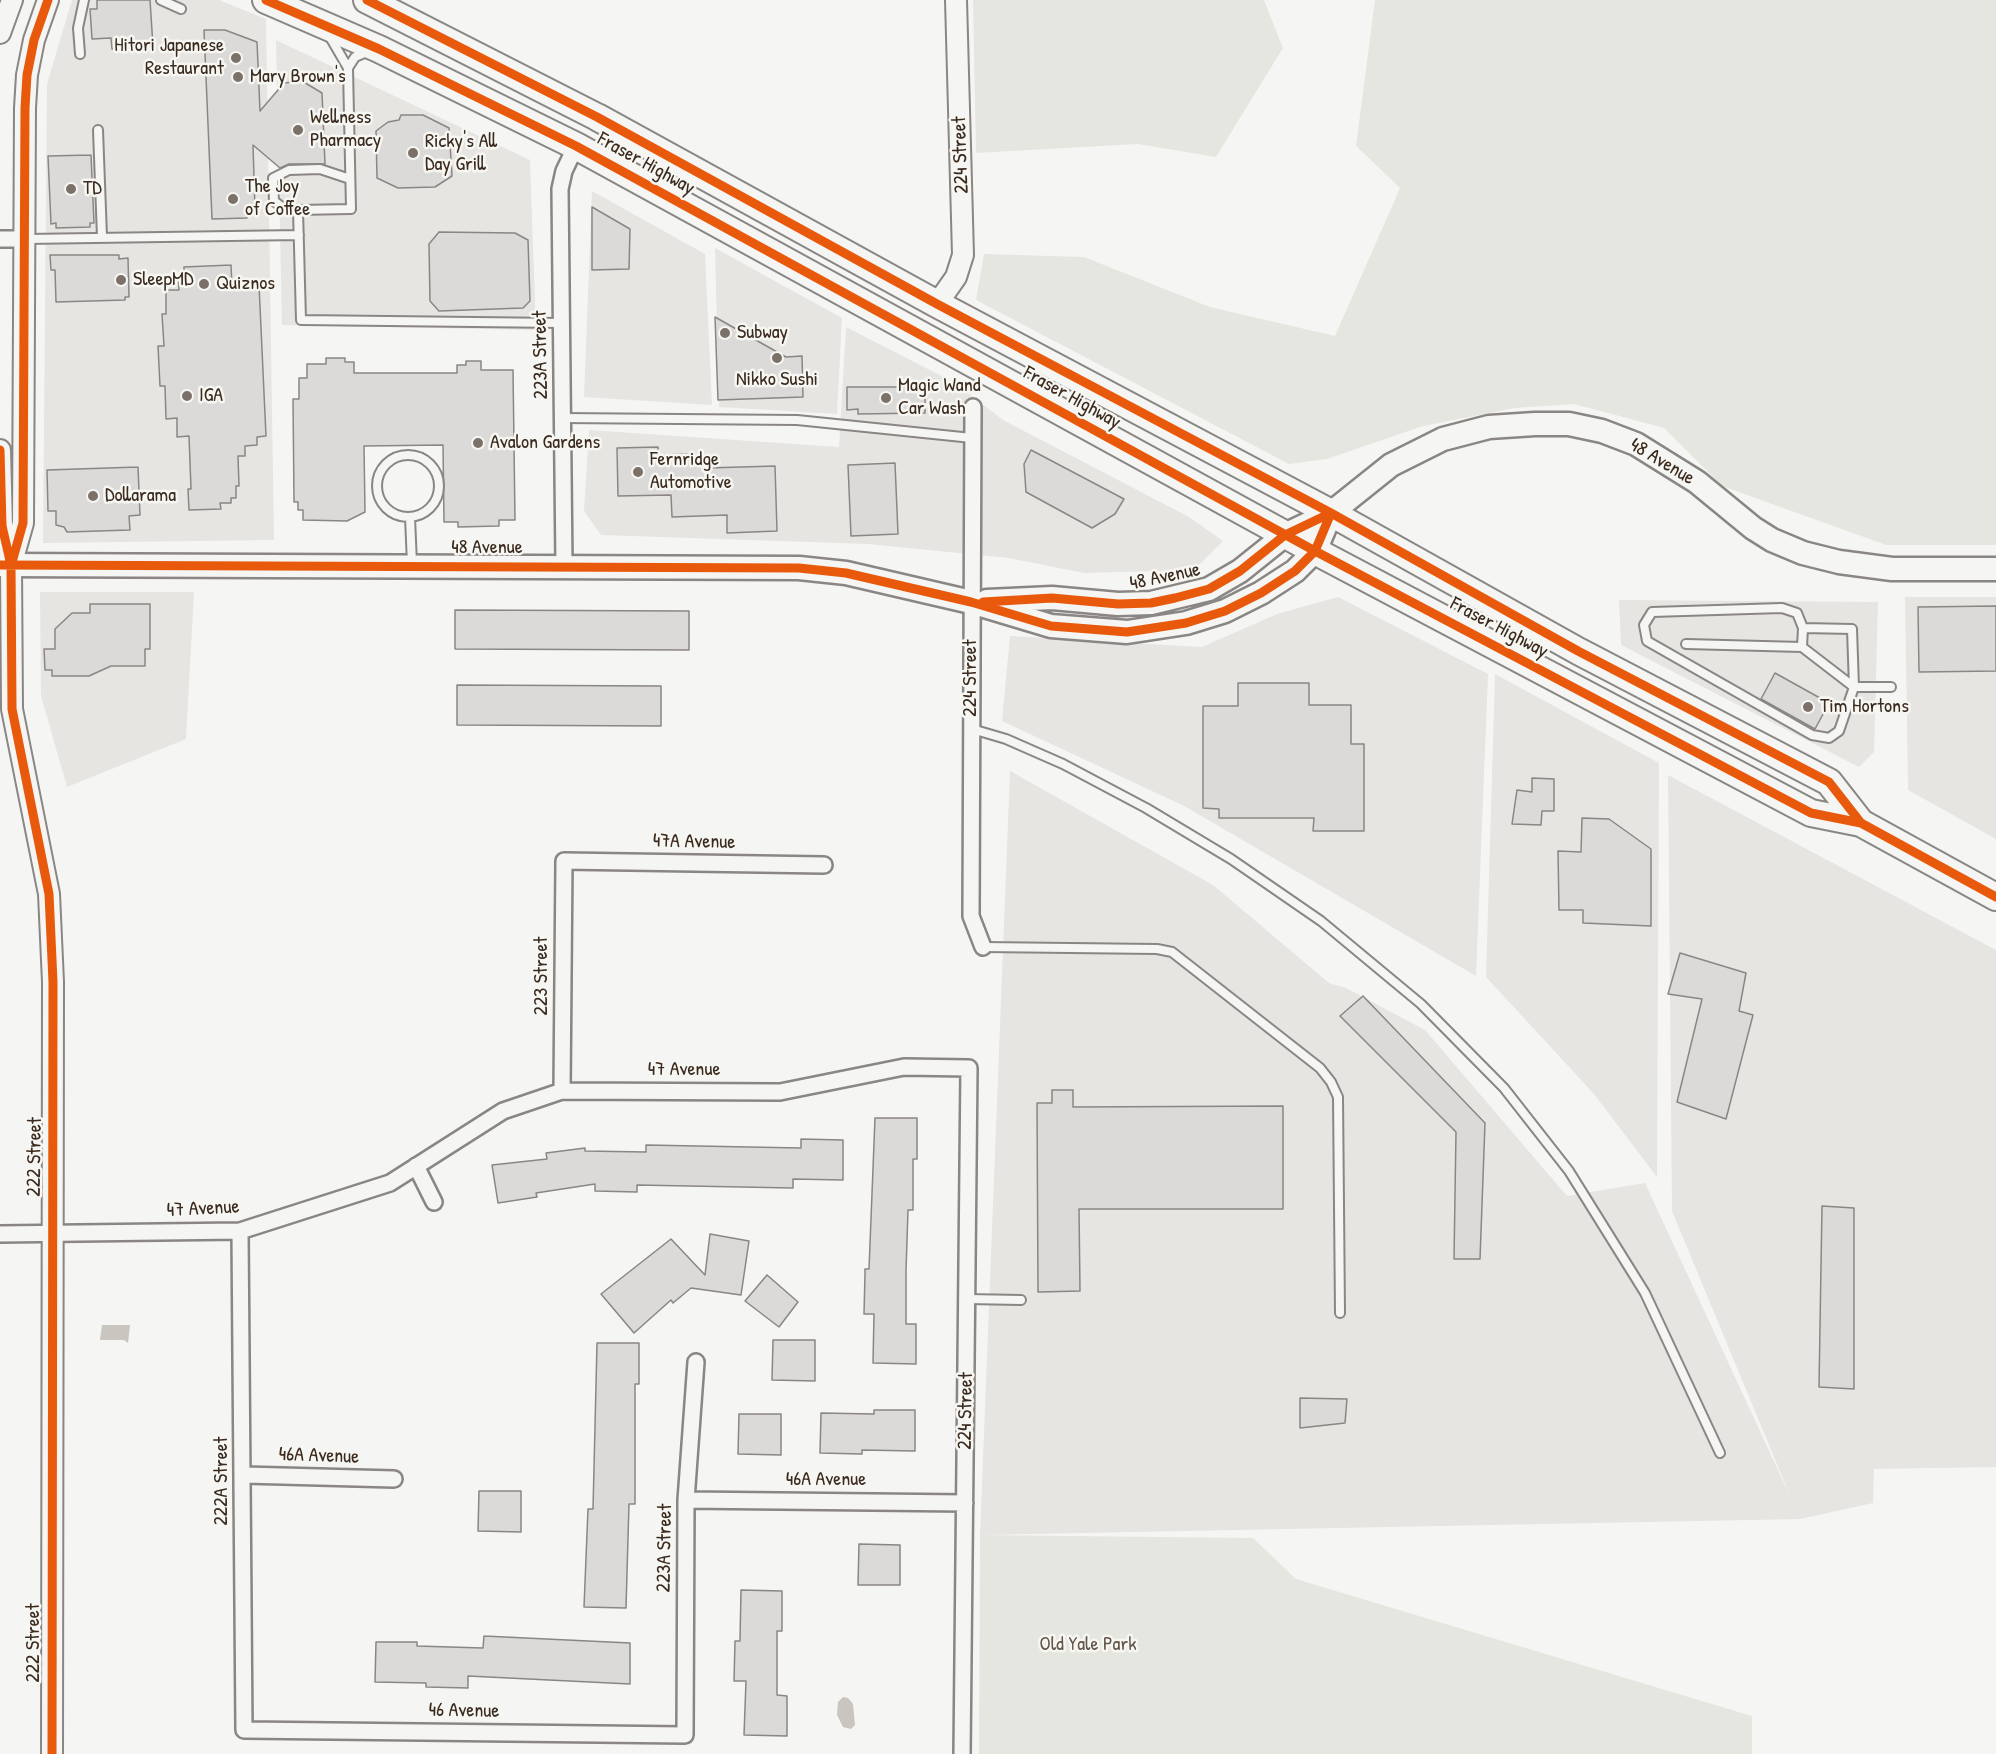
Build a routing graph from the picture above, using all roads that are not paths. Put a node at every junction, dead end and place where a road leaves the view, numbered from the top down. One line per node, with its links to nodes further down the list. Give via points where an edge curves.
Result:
1 (12, 0): 10 (street)
2 (48, 0): 21 (street, 222 Street, via 27,75)
3 (84, 0): 12 (lane, via 78,28)
4 (161, 0): 8 (lane)
5 (266, 0): 9 (main road, Fraser Highway)
6 (367, 0): 22 (main road, Fraser Highway, via 597,117)
7 (956, 0): 22 (street, 224 Street, via 963,255 956,278)
8 (181, 9)
9 (317, 22): 11 (main road, Fraser Highway); 13 (lane, via 337,45)
10 (0, 33)
11 (380, 49): 13 (lane, via 355,57); 15 (main road, Fraser Highway)
12 (80, 54)
13 (348, 68): 16 (lane)
14 (98, 130): 19 (lane)
15 (576, 146): 23 (street, 223A Street, via 560,189); 30 (main road, Fraser Highway)
16 (350, 179): 17 (lane, via 351,209); 17 (lane, via 320,169 289,170 273,178 274,201 283,208)
17 (298, 210): 18 (lane)
18 (299, 235): 19 (lane); 23 (lane, via 301,320)
19 (102, 237): 21 (lane)
20 (0, 239): 21 (street)
21 (25, 239): 32 (street, 222 Street, via 23,523)
22 (938, 304): 28 (main road, Fraser Highway)
23 (561, 323): 25 (street, 223A Street)
24 (973, 407): 26 (street, 224 Street)
25 (562, 418): 26 (lane, via 797,420); 34 (street, 223A Street)
26 (972, 438): 36 (street, 224 Street)
27 (0, 450): 32 (street, 222 Street)
28 (1332, 513): 30 (main road, 48 Avenue); 31 (main road, 48 Avenue); 35 (main road, 48 Avenue, via 1391,465 1443,439 1489,427 1569,424 1636,444 1687,475 1753,528 1803,553 1892,569); 43 (main road, Fraser Highway, via 1578,651 1829,782)
29 (411, 517): 29 (lane, via 392,513 376,488 381,469 388,461 409,454 429,462 440,480 436,502 429,510); 33 (lane)
30 (1285, 535): 31 (main road, Fraser Highway); 36 (main road, 48 Avenue, via 1240,571 1209,589 1175,598 1118,604 1052,598)
31 (1314, 551): 36 (main road, 48 Avenue, via 1295,571 1261,593 1225,611 1158,630 1127,632 1050,626); 43 (main road, Fraser Highway, via 1811,813)
32 (6, 565): 33 (main road, 48 Avenue); 54 (street, 222 Street, via 14,727 49,894)
33 (412, 566): 34 (main road, 48 Avenue)
34 (564, 566): 36 (main road, 48 Avenue, via 807,568 846,573)
35 (1996, 569)
36 (971, 602): 42 (street, 224 Street)
37 (1803, 628): 39 (lane); 40 (lane, via 1852,629); 40 (lane, via 1797,613 1782,608 1652,612 1644,625 1647,641 1812,735 1829,738 1839,731)
38 (1686, 644): 39 (lane)
39 (1802, 647): 40 (lane)
40 (1854, 687): 41 (lane)
41 (1891, 687)
42 (971, 728): 47 (street, 224 Street, via 971,916); 59 (lane, via 1063,764 1231,859 1320,921 1421,1004 1504,1088 1569,1171 1645,1293)
43 (1861, 823): 46 (main road, Fraser Highway)
44 (564, 861): 45 (street, 47A Avenue); 49 (street, 223 Street)
45 (824, 865)
46 (1996, 897)
47 (983, 947): 57 (lane, via 1172,952 1320,1068 1338,1097)
48 (969, 1068): 49 (street, 47 Avenue, via 904,1068 780,1092); 55 (street, 224 Street)
49 (562, 1091): 50 (street, 47 Avenue, via 503,1111)
50 (416, 1166): 51 (street); 52 (street, 47 Avenue, via 390,1183)
51 (434, 1202)
52 (240, 1231): 54 (street, 47 Avenue); 60 (street, 222A Street)
53 (0, 1234): 54 (street, 47 Avenue)
54 (52, 1234): 66 (street, 222 Street)
55 (967, 1299): 56 (lane); 63 (street, 224 Street)
56 (1021, 1300)
57 (1340, 1313)
58 (696, 1362): 62 (street, 223A Street)
59 (1720, 1453)
60 (244, 1475): 61 (street, 46A Avenue); 64 (street, 222A Street)
61 (394, 1479)
62 (686, 1500): 63 (street, 46A Avenue); 65 (street, 223A Street)
63 (965, 1503): 67 (street, 224 Street)
64 (244, 1731): 65 (street, 46 Avenue)
65 (685, 1735)
66 (52, 1754)
67 (962, 1754)

